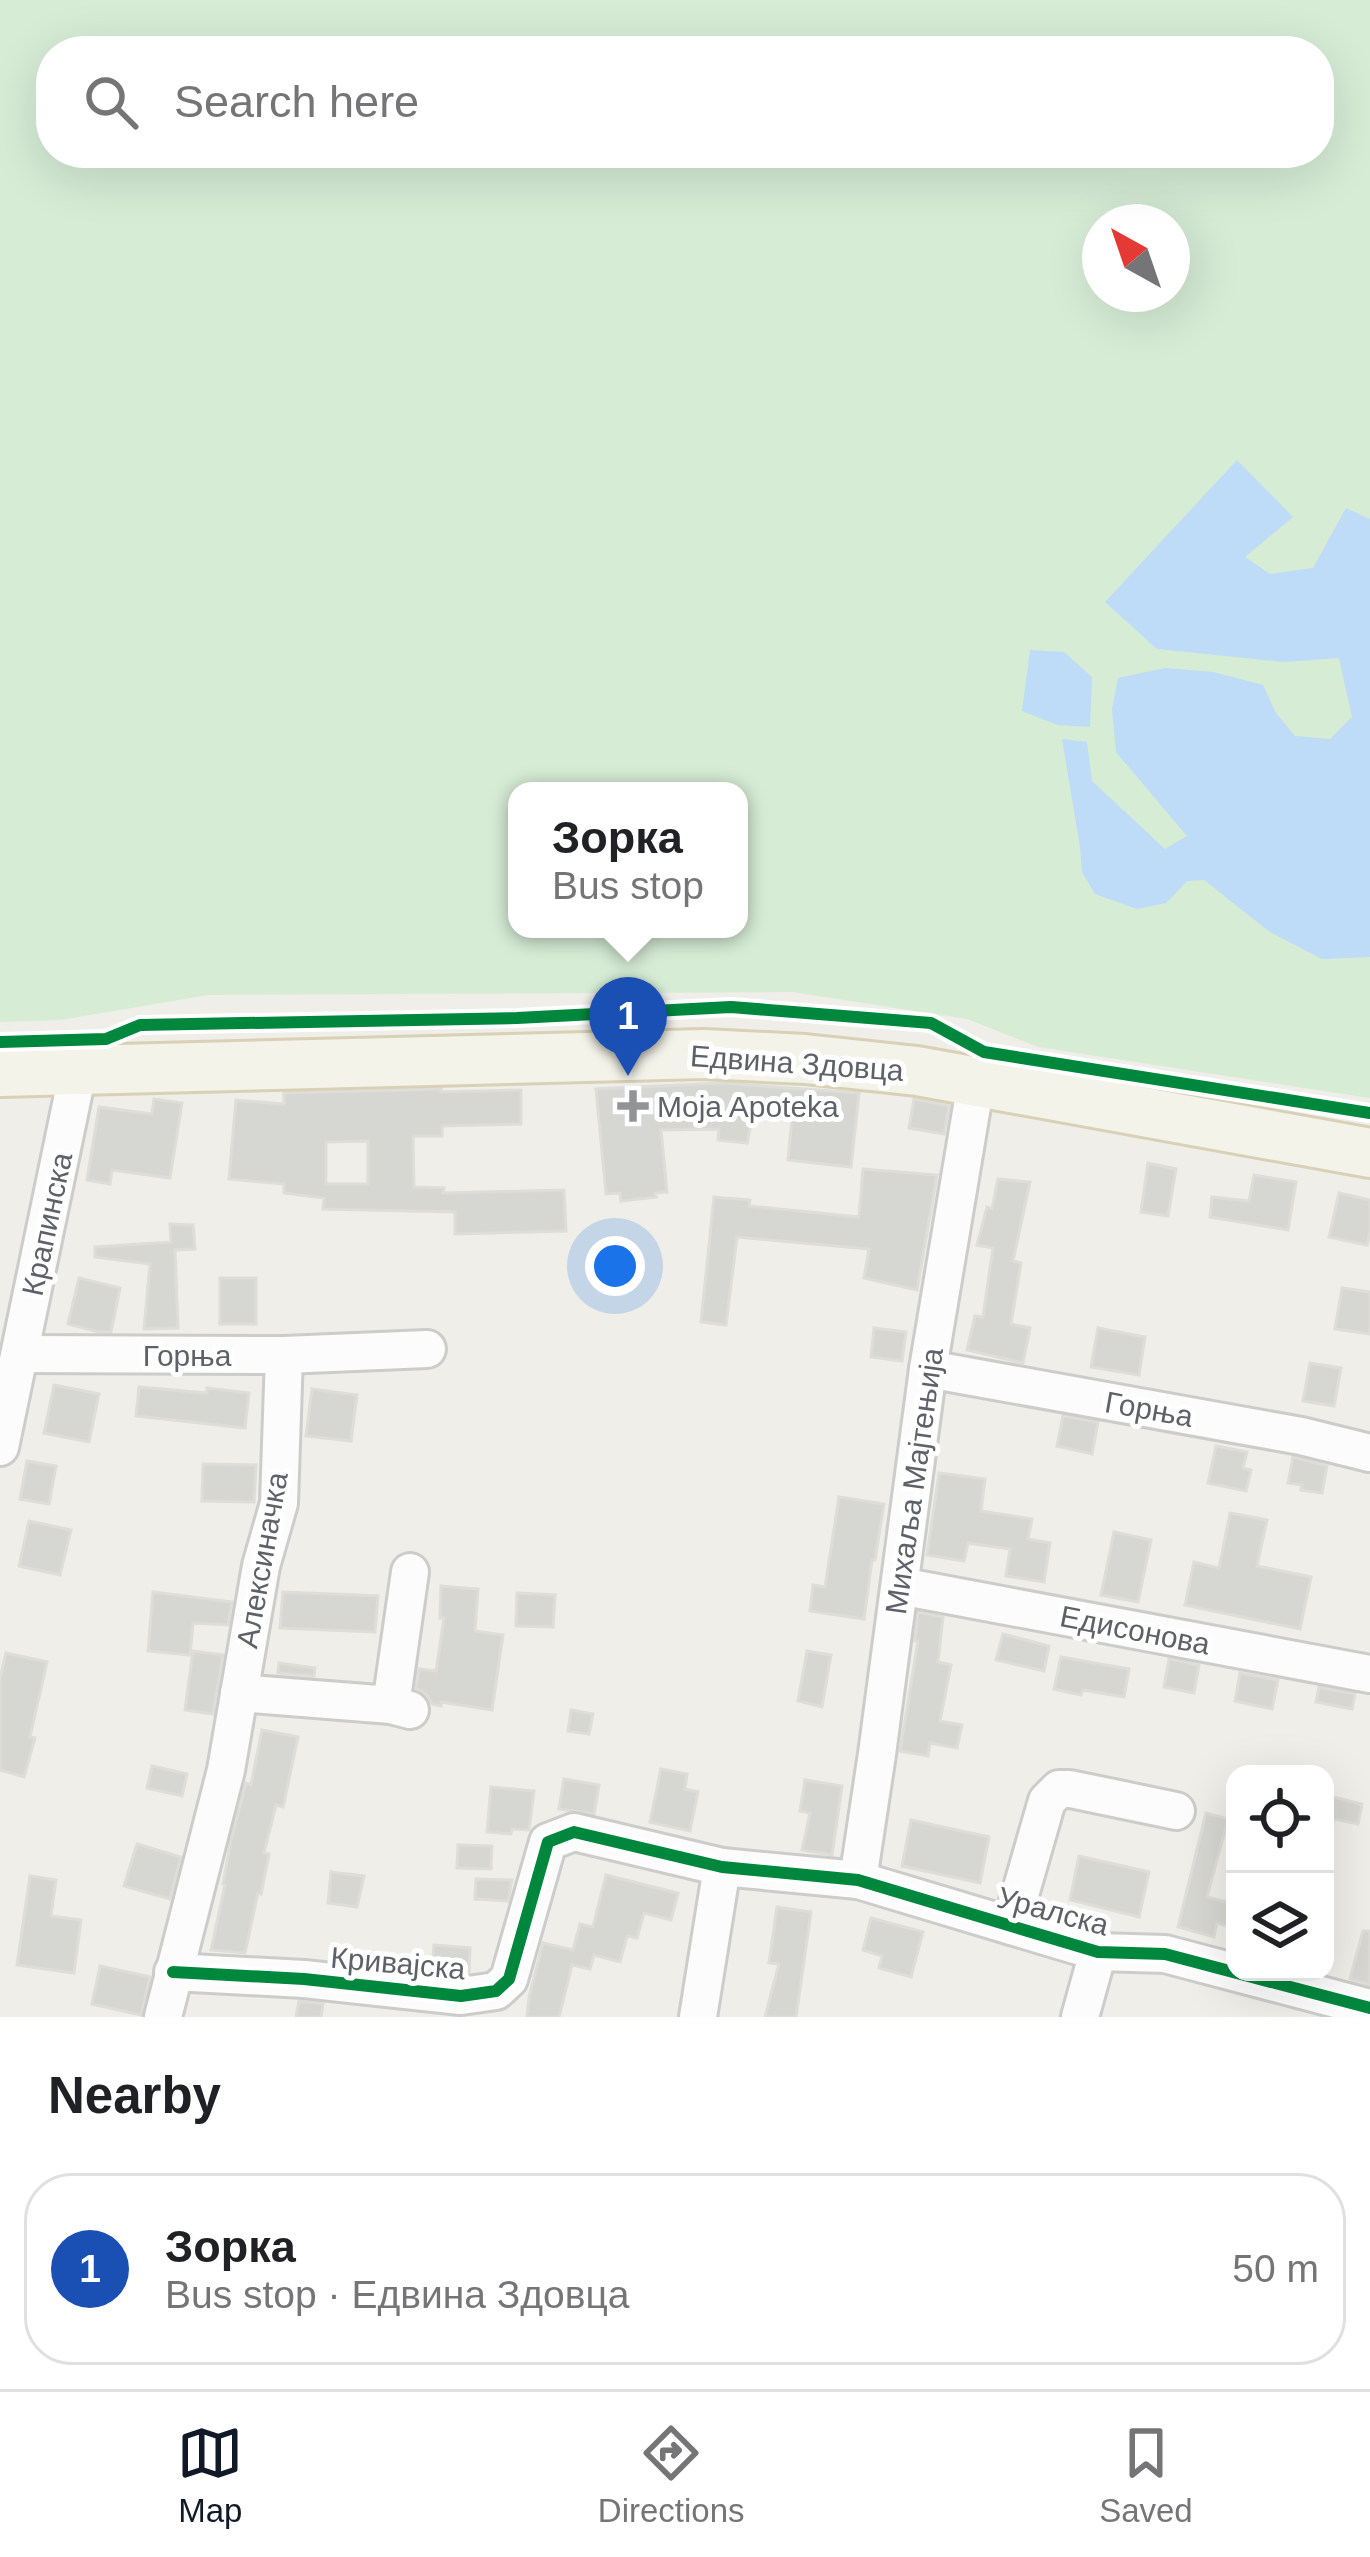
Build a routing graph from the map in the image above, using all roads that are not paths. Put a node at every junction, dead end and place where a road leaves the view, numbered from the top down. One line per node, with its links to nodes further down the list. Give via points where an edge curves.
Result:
1 (78, 1071): 2 (main road, Едвина Здовца); 3 (main road, Едвина Здовца, via 704,1054); 6 (street, Крапинска)
2 (0, 1072)
3 (976, 1082): 4 (main road, Едвина Здовца); 8 (street, Михаља Мајтењија)
4 (1370, 1153)
5 (427, 1349): 7 (street, Горња)
6 (20, 1354): 7 (street, Горња); 9 (street, Крапинска)
7 (284, 1355): 14 (street, Алексиначка, via 279,1503)
8 (928, 1369): 10 (street, Горња); 12 (street, Михаља Мајтењија)
9 (0, 1447)
10 (1370, 1453)
11 (410, 1573): 14 (street, Алексиначка, via 400,1708)
12 (900, 1586): 13 (street, Едисонова); 17 (street, Михаља Мајтењија)
13 (1370, 1675)
14 (239, 1694): 20 (street, Алексиначка)
15 (1176, 1811): 18 (street, Уралска, via 1059,1789 1047,1801)
16 (722, 1867): 17 (street, Уралска); 20 (street, Кривајска, via 574,1832 548,1842 509,1979 496,1991 461,1996); 23 (street)
17 (858, 1880): 18 (street, Уралска)
18 (1011, 1927): 19 (street, Уралска)
19 (1098, 1952): 21 (street, Уралска, via 1165,1954); 24 (street)
20 (173, 1972): 22 (street, Алексиначка)
21 (1370, 2008)
22 (163, 2017)
23 (698, 2017)
24 (1079, 2017)

